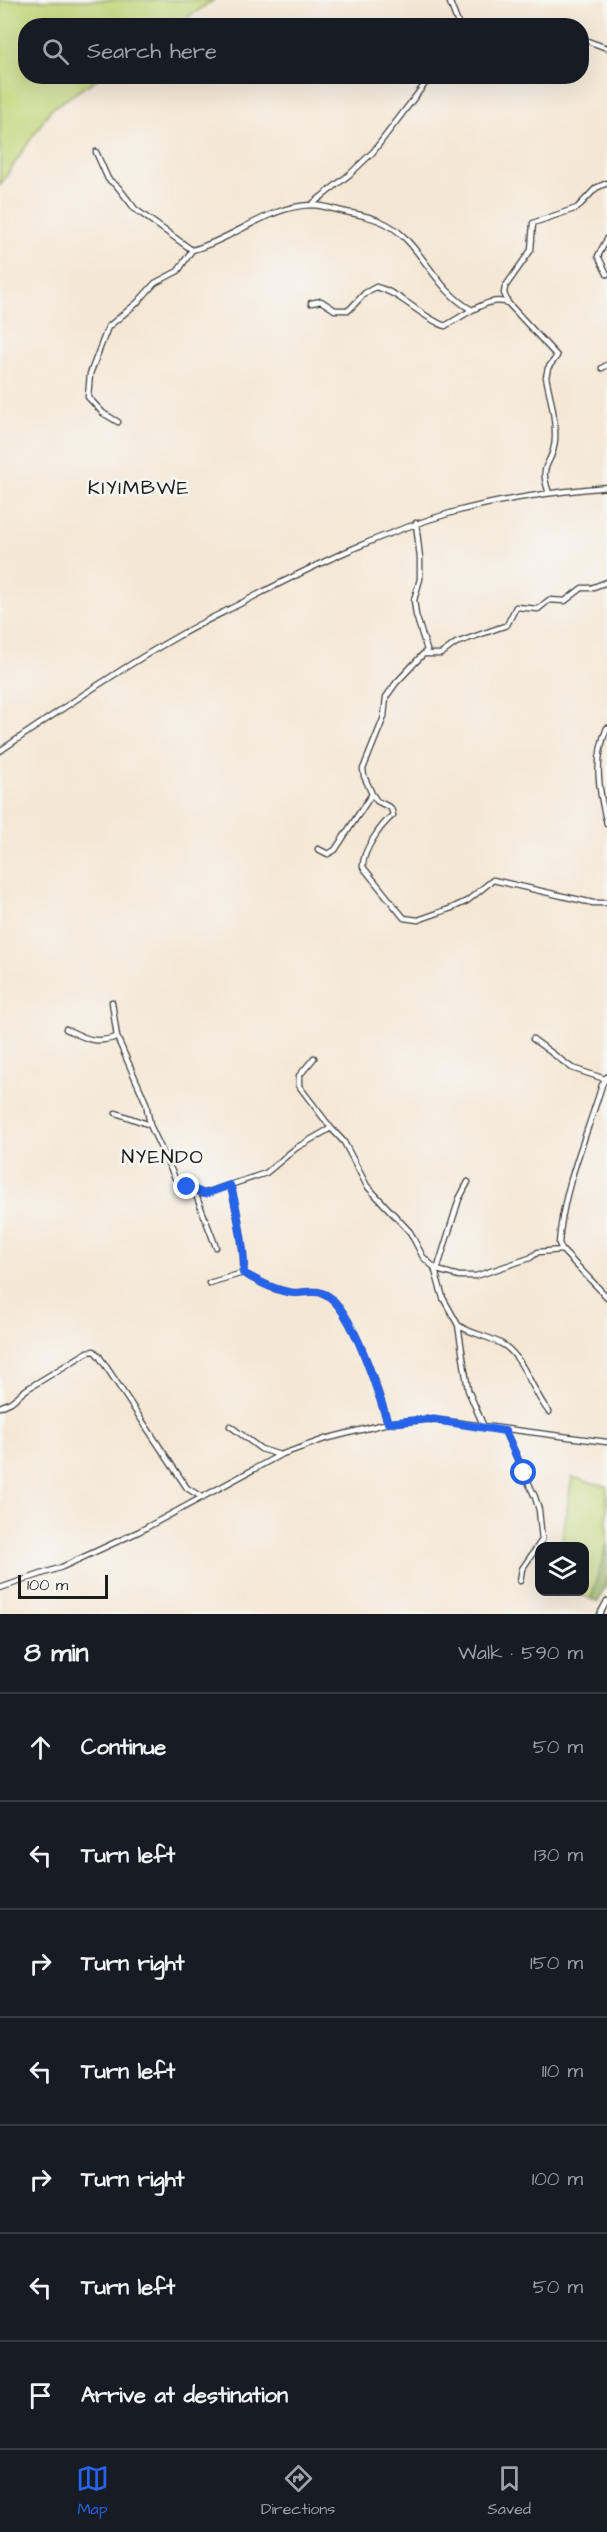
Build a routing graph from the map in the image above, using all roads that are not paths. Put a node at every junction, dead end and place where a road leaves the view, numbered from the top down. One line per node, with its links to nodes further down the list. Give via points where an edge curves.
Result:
1 (449, 0): 2 (street)
2 (456, 18)
3 (589, 42): 4 (street)
4 (607, 48)
5 (425, 84): 8 (street, via 372,152)
6 (96, 152): 10 (street, via 108,179 135,209)
7 (607, 183): 13 (street, via 596,188 576,208 533,223 531,250 505,287)
8 (311, 205): 10 (street, via 285,210 210,246); 14 (street, via 392,225 457,302)
9 (607, 239): 11 (street, via 598,256)
10 (192, 250): 15 (street, via 177,271 155,283 108,327 90,374 88,397)
11 (607, 274)
12 (310, 303): 14 (street, via 321,301 335,310 349,310 376,287 445,327)
13 (508, 303): 14 (street, via 501,300); 17 (street, via 557,356 546,377 555,431 554,446 543,471)
14 (472, 310)
15 (118, 422)
16 (607, 487): 17 (street)
17 (549, 493): 18 (street, via 469,508)
18 (417, 523): 20 (street, via 420,579 414,600 427,646); 22 (street, via 317,563 181,634)
19 (607, 582): 20 (street, via 582,588 565,601 549,600 538,609 516,607 507,625 456,643 441,654)
20 (424, 654): 23 (street, via 386,697 384,717 363,769)
21 (607, 728): 24 (street, via 598,781)
22 (0, 751)
23 (372, 794): 25 (street, via 335,850 328,854); 26 (street, via 393,814 365,856 363,867 404,918 421,919 452,909 493,880)
24 (607, 824)
25 (318, 849)
26 (607, 903)
27 (112, 1002): 29 (street)
28 (66, 1029): 29 (street, via 93,1041)
29 (117, 1037): 34 (street, via 146,1103)
30 (533, 1039): 32 (street, via 572,1068)
31 (314, 1058): 35 (street, via 299,1076 299,1086)
32 (606, 1078): 40 (street, via 570,1184 560,1235)
33 (116, 1113): 34 (street)
34 (150, 1125): 38 (street, via 175,1178)
35 (331, 1128): 37 (street, via 296,1148 266,1173); 41 (street, via 344,1142 367,1186 410,1232 423,1257)
36 (468, 1182): 41 (street)
37 (230, 1185): 38 (street, via 205,1194); 42 (street, via 239,1222)
38 (194, 1190): 39 (street)
39 (216, 1247)
40 (562, 1250): 41 (street, via 538,1252 476,1276); 44 (street)
41 (435, 1269): 45 (street, via 443,1298)
42 (243, 1273): 43 (street); 48 (street, via 277,1289 322,1293 332,1299 348,1319)
43 (209, 1283)
44 (607, 1296)
45 (458, 1325): 47 (street, via 514,1354); 50 (street, via 468,1390)
46 (0, 1407): 54 (street, via 94,1351 188,1488)
47 (549, 1412)
48 (388, 1423): 50 (street, via 429,1419); 53 (street)
49 (230, 1426): 53 (street, via 261,1449)
50 (484, 1427): 51 (street)
51 (505, 1431): 52 (street); 55 (street, via 539,1510 542,1540 522,1569)
52 (607, 1442)
53 (280, 1455): 54 (street)
54 (203, 1498): 56 (street, via 62,1567)
55 (520, 1581)
56 (0, 1588)
57 (607, 1601): 58 (street)
58 (600, 1614)

